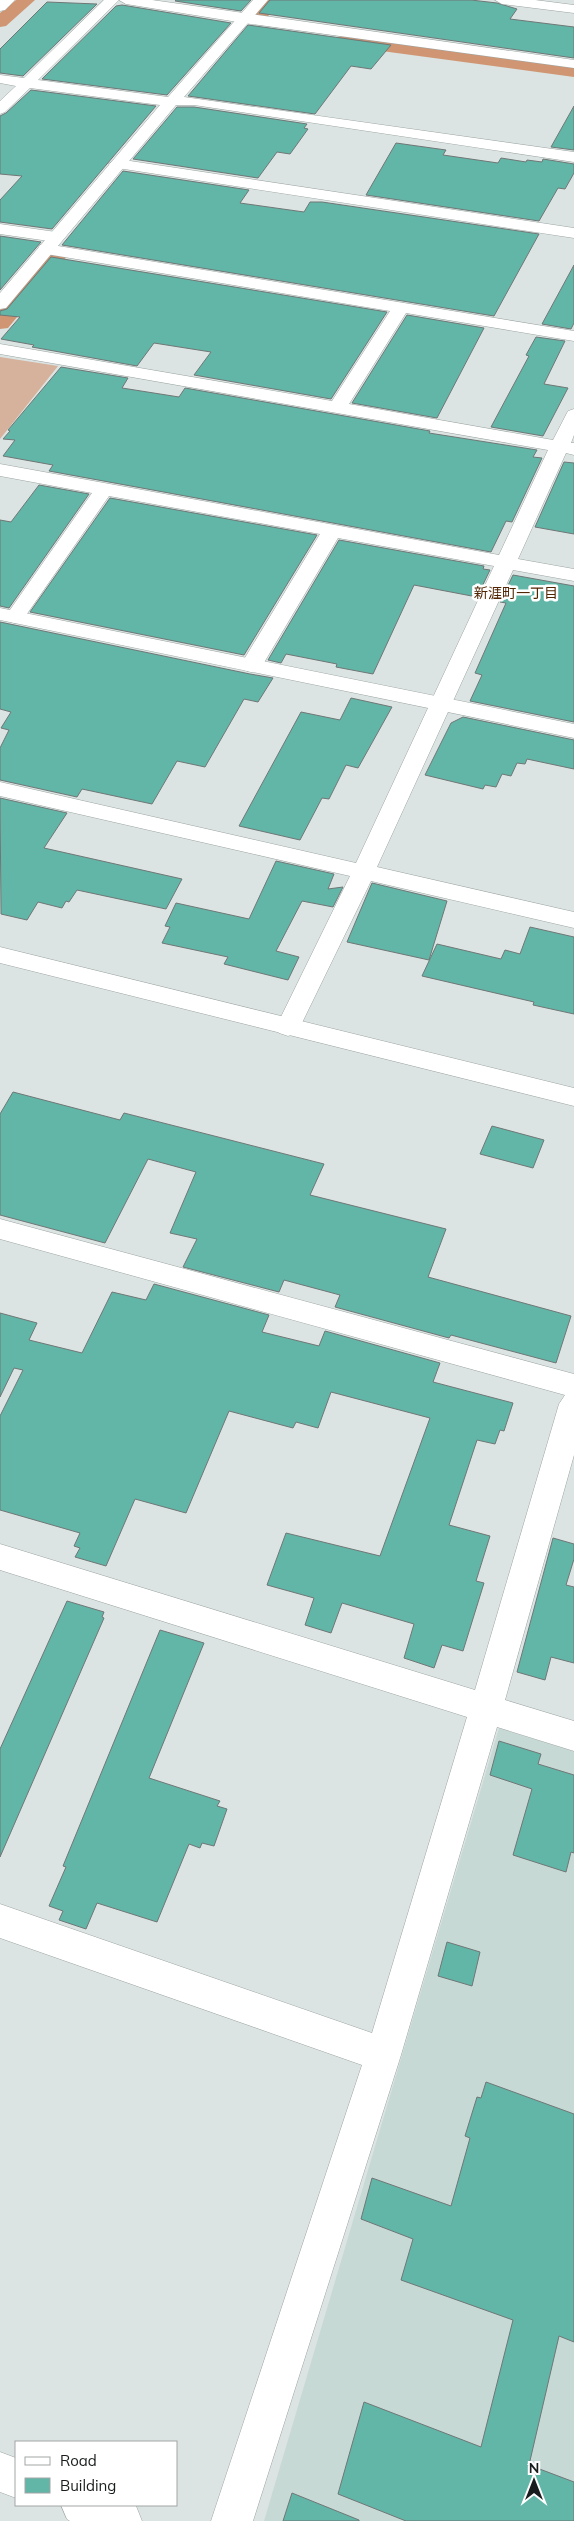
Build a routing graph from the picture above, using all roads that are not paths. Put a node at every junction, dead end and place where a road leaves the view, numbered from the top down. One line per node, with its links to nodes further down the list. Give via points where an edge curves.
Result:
1 (8, 0): 6 (street)
2 (112, 0): 11 (street)
3 (126, 0): 8 (street)
4 (261, 0): 8 (street)
5 (502, 0): 7 (street)
6 (0, 6)
7 (574, 9)
8 (240, 24): 9 (street); 12 (street)
9 (574, 64)
10 (0, 79): 11 (street)
11 (25, 83): 12 (street); 13 (street)
12 (173, 101): 14 (street, via 194,101); 15 (street)
13 (0, 109)
14 (574, 157)
15 (117, 164): 17 (street); 18 (street)
16 (0, 229): 18 (street)
17 (574, 233)
18 (51, 243): 19 (street); 20 (street)
19 (0, 304)
20 (402, 306): 21 (street); 23 (street)
21 (574, 336)
22 (0, 349): 23 (street)
23 (337, 408): 25 (street)
24 (574, 415): 25 (street)
25 (567, 448): 29 (street)
26 (0, 470): 27 (street)
27 (103, 490): 28 (street); 31 (street)
28 (332, 531): 29 (street); 32 (street)
29 (508, 563): 30 (street); 33 (street)
30 (574, 575)
31 (8, 615): 32 (street)
32 (251, 666): 33 (street)
33 (440, 704): 34 (street); 36 (street)
34 (574, 731)
35 (0, 789): 36 (street)
36 (363, 873): 37 (street); 39 (street)
37 (574, 920)
38 (0, 955): 39 (street)
39 (288, 1027): 40 (street)
40 (574, 1097)
41 (0, 1229): 42 (street)
42 (574, 1386)
43 (574, 1404): 45 (street)
44 (0, 1557): 45 (street)
45 (486, 1709): 46 (street); 48 (street)
46 (574, 1736)
47 (0, 1921): 48 (street)
48 (383, 2055): 53 (street)
49 (0, 2472): 50 (street)
50 (15, 2478)
51 (84, 2506): 52 (street)
52 (121, 2521)
53 (232, 2521)

